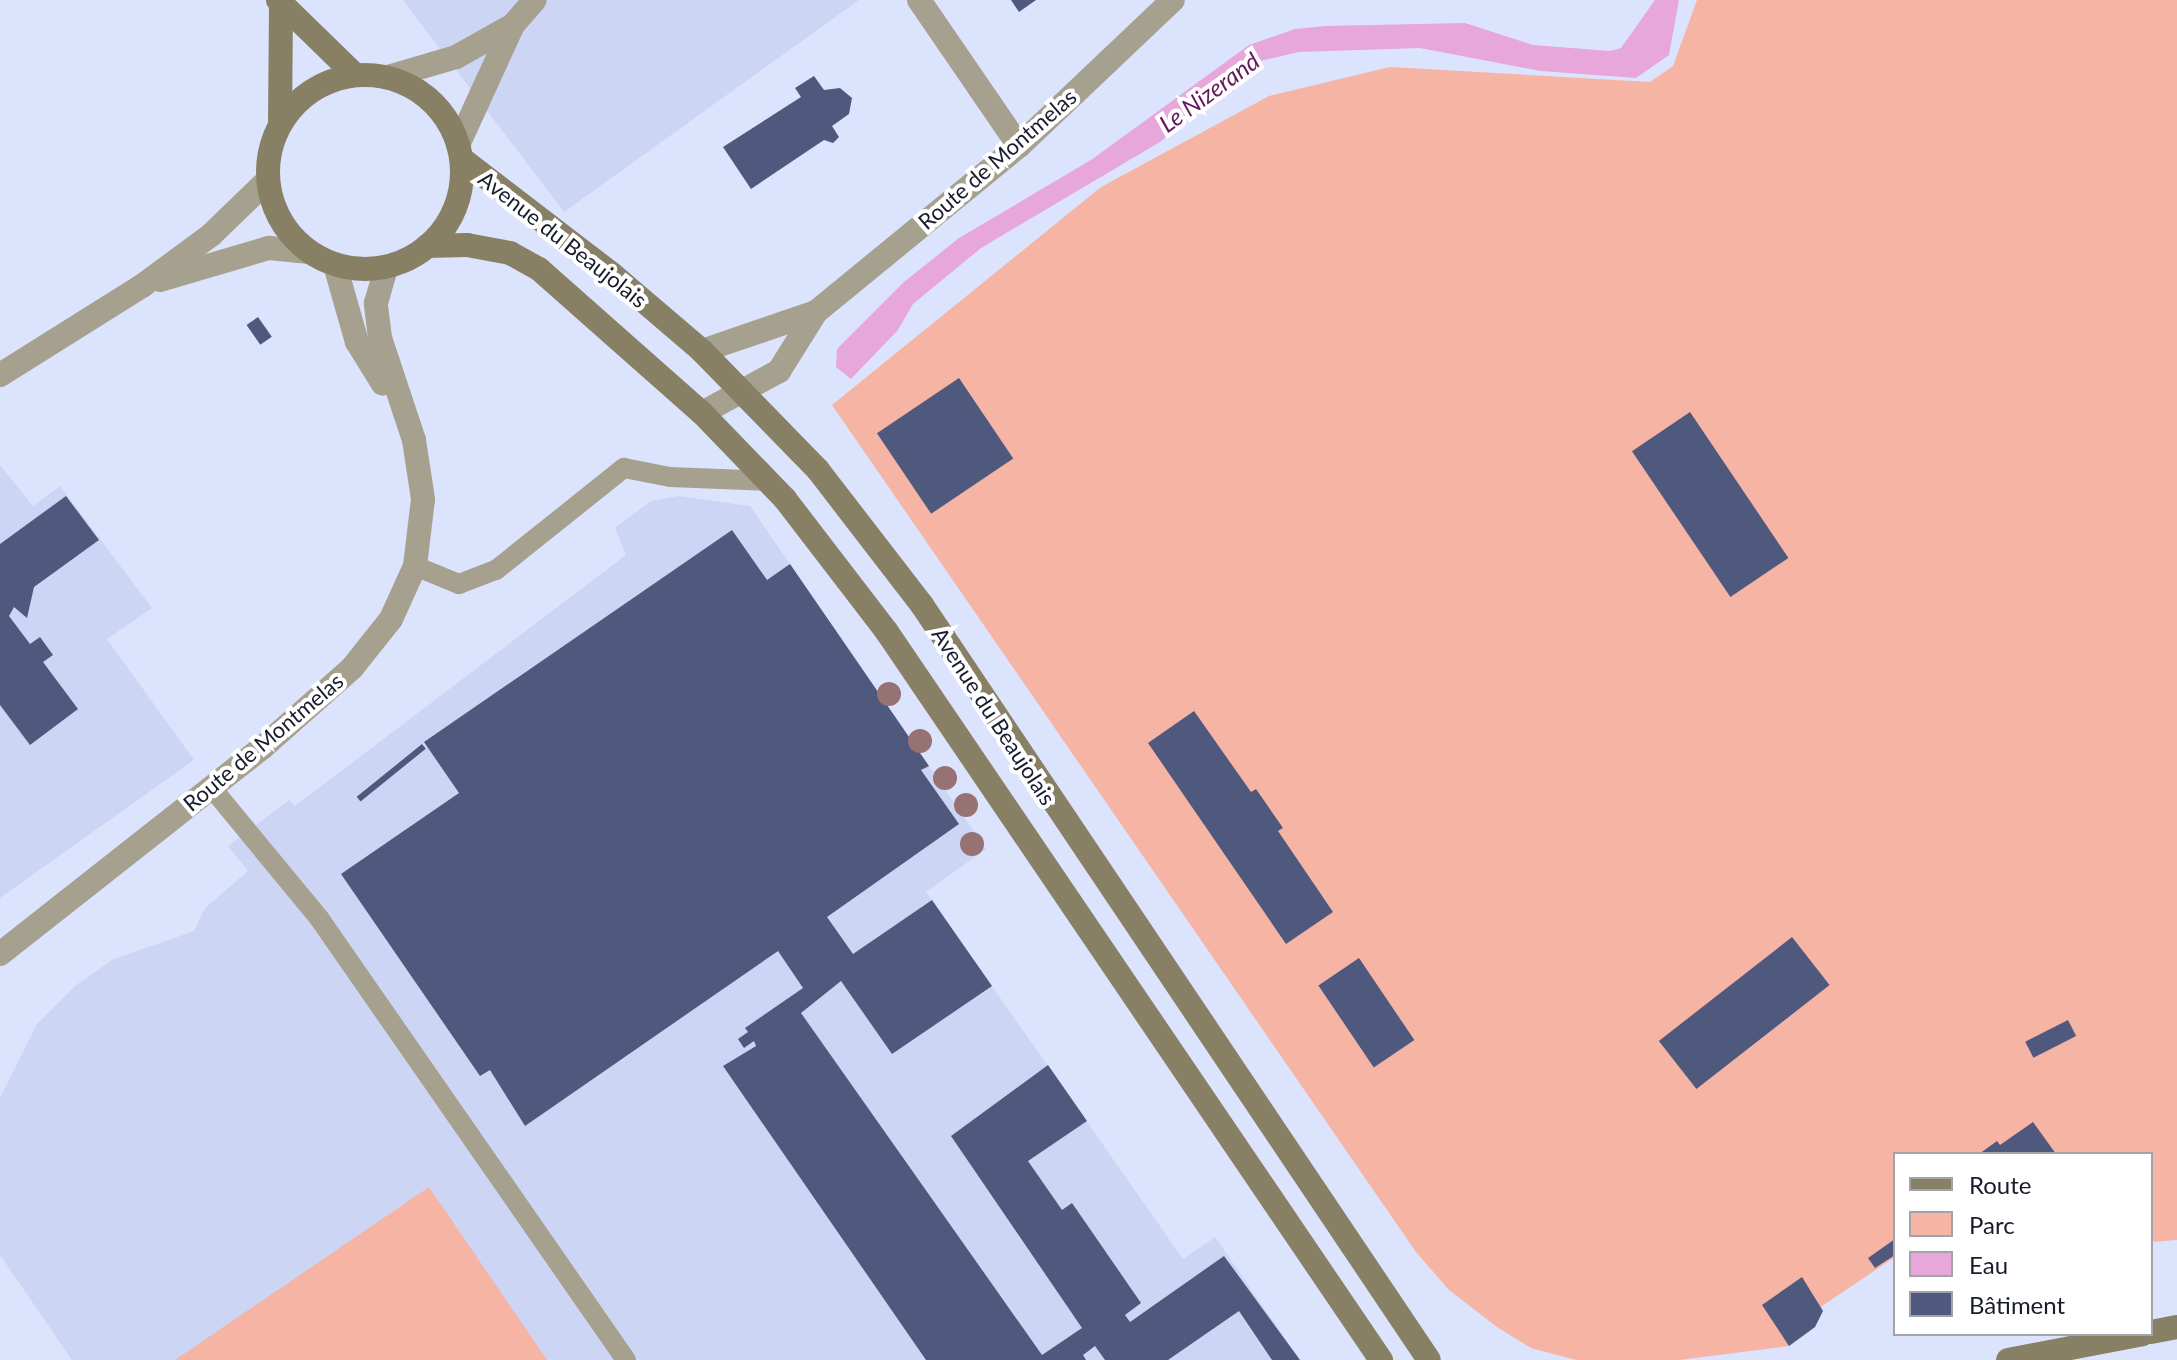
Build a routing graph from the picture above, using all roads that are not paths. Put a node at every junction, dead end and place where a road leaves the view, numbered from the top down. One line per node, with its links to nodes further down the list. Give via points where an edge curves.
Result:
1 (535, 0): 5 (street)
2 (919, 0): 9 (street)
3 (1173, 0): 9 (street, Route de Montmelas)
4 (279, 3): 6 (main road); 8 (main road)
5 (513, 25): 7 (street, via 456,57); 10 (street)
6 (355, 75): 7 (main road); 8 (main road, via 312,91)
7 (388, 77): 10 (main road, via 433,101)
8 (280, 123): 11 (main road, via 269,151)
9 (1019, 146): 17 (street, Route de Montmelas)
10 (460, 152): 12 (main road, via 456,207); 18 (main road, Avenue du Beaujolais)
11 (267, 181): 13 (main road, via 274,208); 16 (street, via 211,235)
12 (427, 246): 15 (main road); 21 (main road, Avenue du Beaujolais, via 467,245 510,253 539,269)
13 (309, 252): 14 (main road); 16 (street, via 269,248)
14 (335, 265): 15 (main road); 22 (street, Route de Montmelas, via 357,342)
15 (386, 267): 22 (street, Route de Montmelas, via 376,303 380,338)
16 (142, 286): 19 (street)
17 (816, 312): 18 (street, Route de Montmelas); 20 (street, Route de Montmelas, via 779,371)
18 (702, 351): 20 (main road, Avenue du Beaujolais)
19 (0, 375)
20 (745, 392): 21 (street, Route de Montmelas); 32 (main road, Avenue du Beaujolais, via 791,441 922,605)
21 (702, 413): 23 (main road, Avenue du Beaujolais)
22 (406, 420): 24 (street, Route de Montmelas, via 423,499)
23 (764, 476): 24 (lane, via 670,477 624,468 496,570 459,584); 31 (main road, Avenue du Beaujolais, via 887,632)
24 (415, 566): 25 (street, Route de Montmelas, via 391,619 352,668)
25 (211, 787): 26 (street, Route de Montmelas); 30 (lane, via 319,918)
26 (0, 954)
27 (2177, 1327): 28 (main road)
28 (2153, 1332)
29 (2133, 1336): 33 (main road)
30 (626, 1360)
31 (1381, 1360)
32 (1429, 1360)
33 (2008, 1360)

